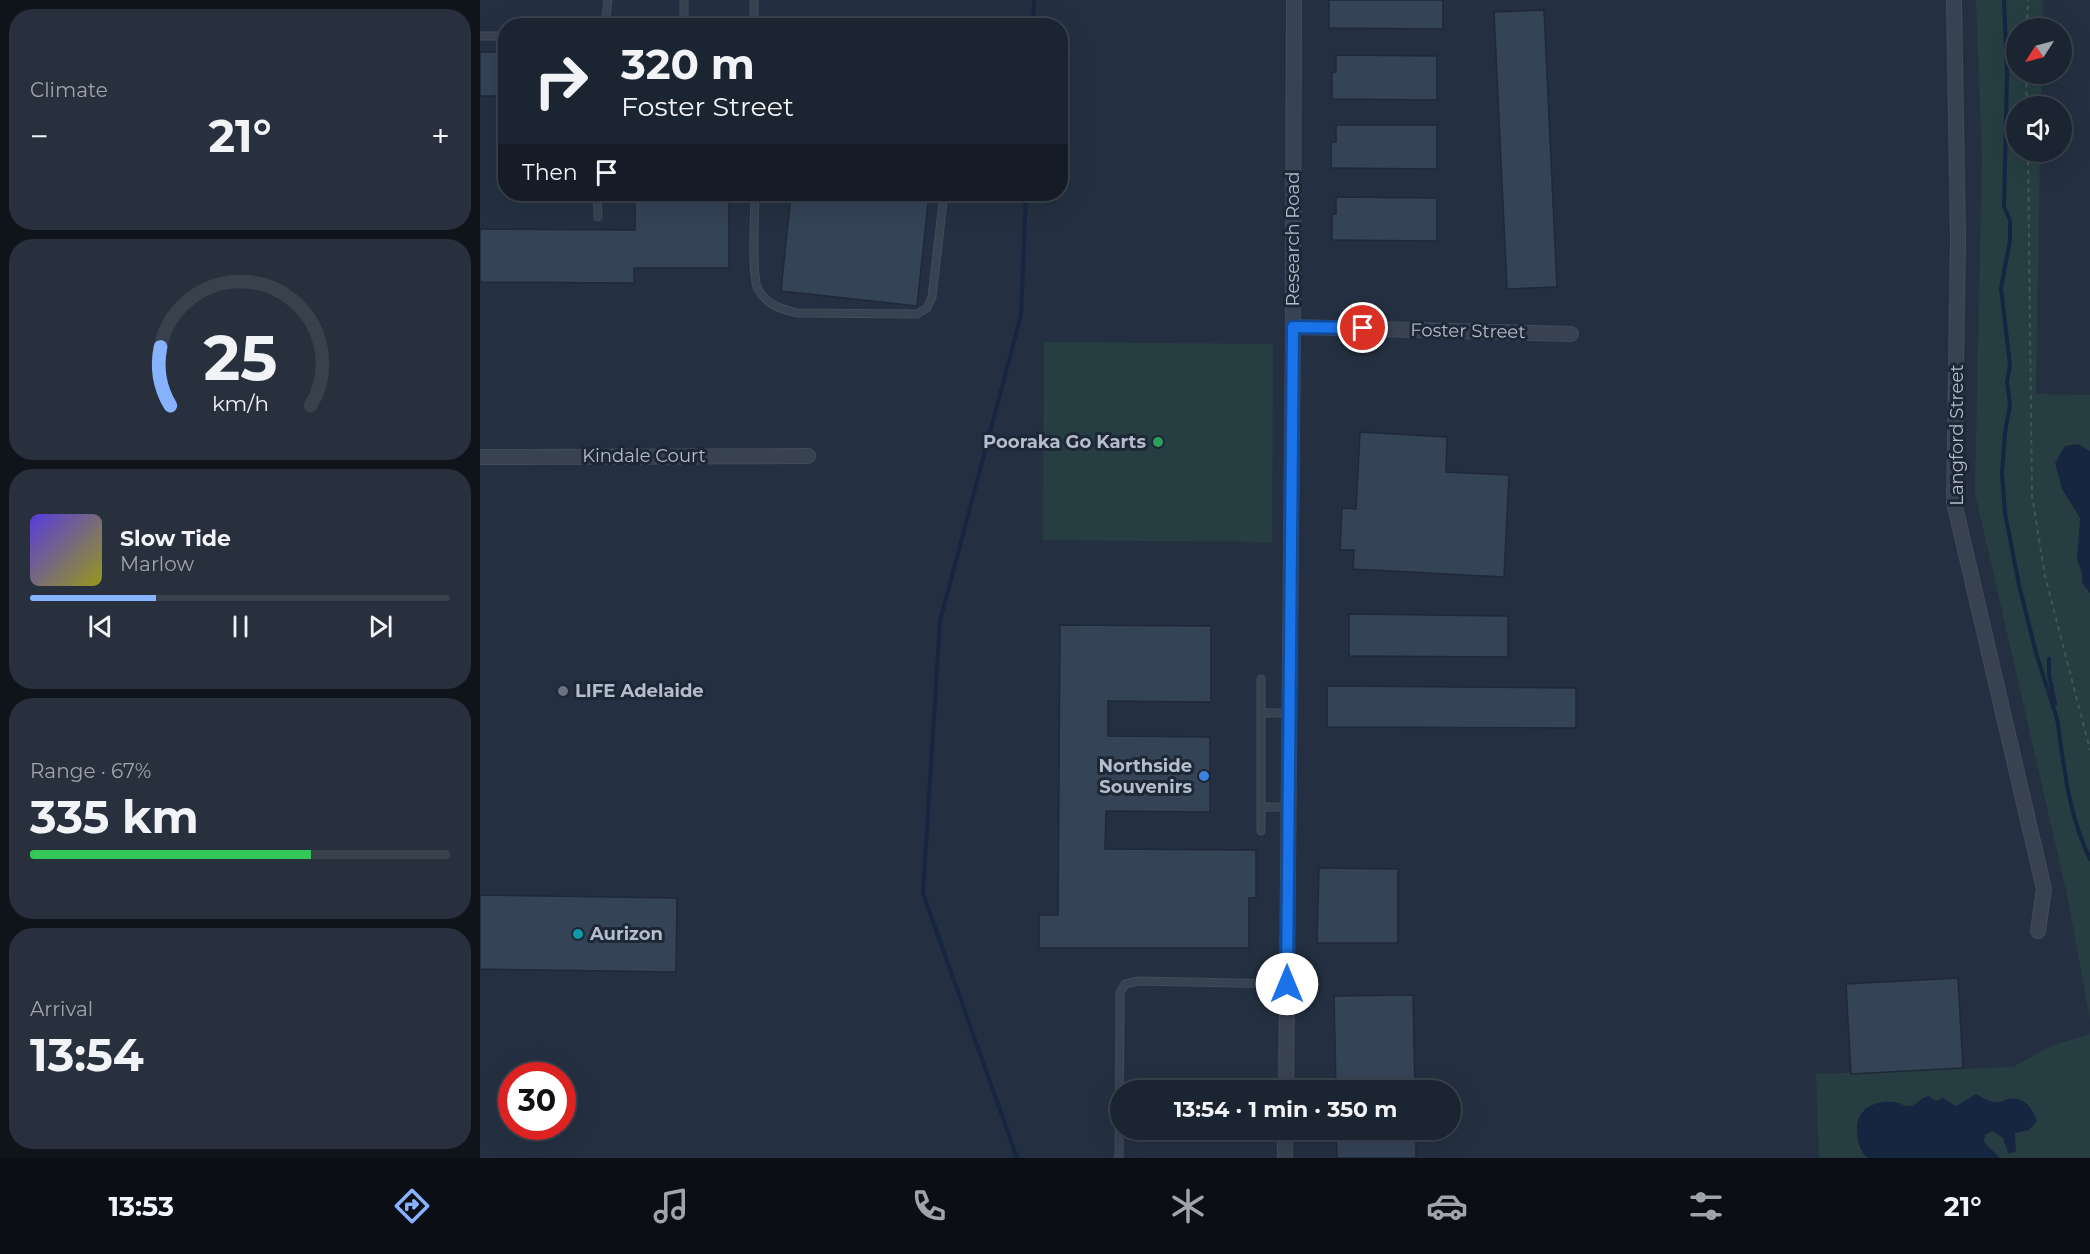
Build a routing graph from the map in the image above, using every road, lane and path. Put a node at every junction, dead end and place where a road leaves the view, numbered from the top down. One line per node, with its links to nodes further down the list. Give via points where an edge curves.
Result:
1 (608, 0): 7 (lane)
2 (684, 0): 8 (lane)
3 (754, 0): 9 (lane)
4 (1293, 0): 18 (street, Research Road)
5 (1954, 0): 29 (street, Langford Street, via 1958,239 1954,502 2044,889)
6 (2028, 0): 10 (path)
7 (606, 18)
8 (684, 18)
9 (754, 18)
10 (2027, 18)
11 (480, 36): 12 (lane)
12 (498, 36)
13 (2028, 162): 25 (path, via 2032,496 2045,576)
14 (597, 201): 17 (lane)
15 (755, 201): 16 (lane, via 756,286 778,309 797,313 917,314 927,308 932,297)
16 (943, 201)
17 (598, 217)
18 (1293, 327): 19 (street, Foster Street); 24 (street, Research Road)
19 (1571, 333)
20 (808, 456): 21 (street, Kindale Court)
21 (480, 457)
22 (1261, 679): 23 (lane)
23 (1261, 713): 24 (lane); 26 (lane)
24 (1290, 713): 27 (street, Research Road)
25 (2090, 750)
26 (1261, 807): 27 (lane); 28 (lane)
27 (1288, 807): 30 (street, Research Road)
28 (1261, 831)
29 (2038, 931)
30 (1287, 984): 31 (street, Research Road); 33 (lane, via 1125,984 1120,993)
31 (1286, 1080)
32 (1285, 1140): 34 (street)
33 (1119, 1158)
34 (1285, 1158)

